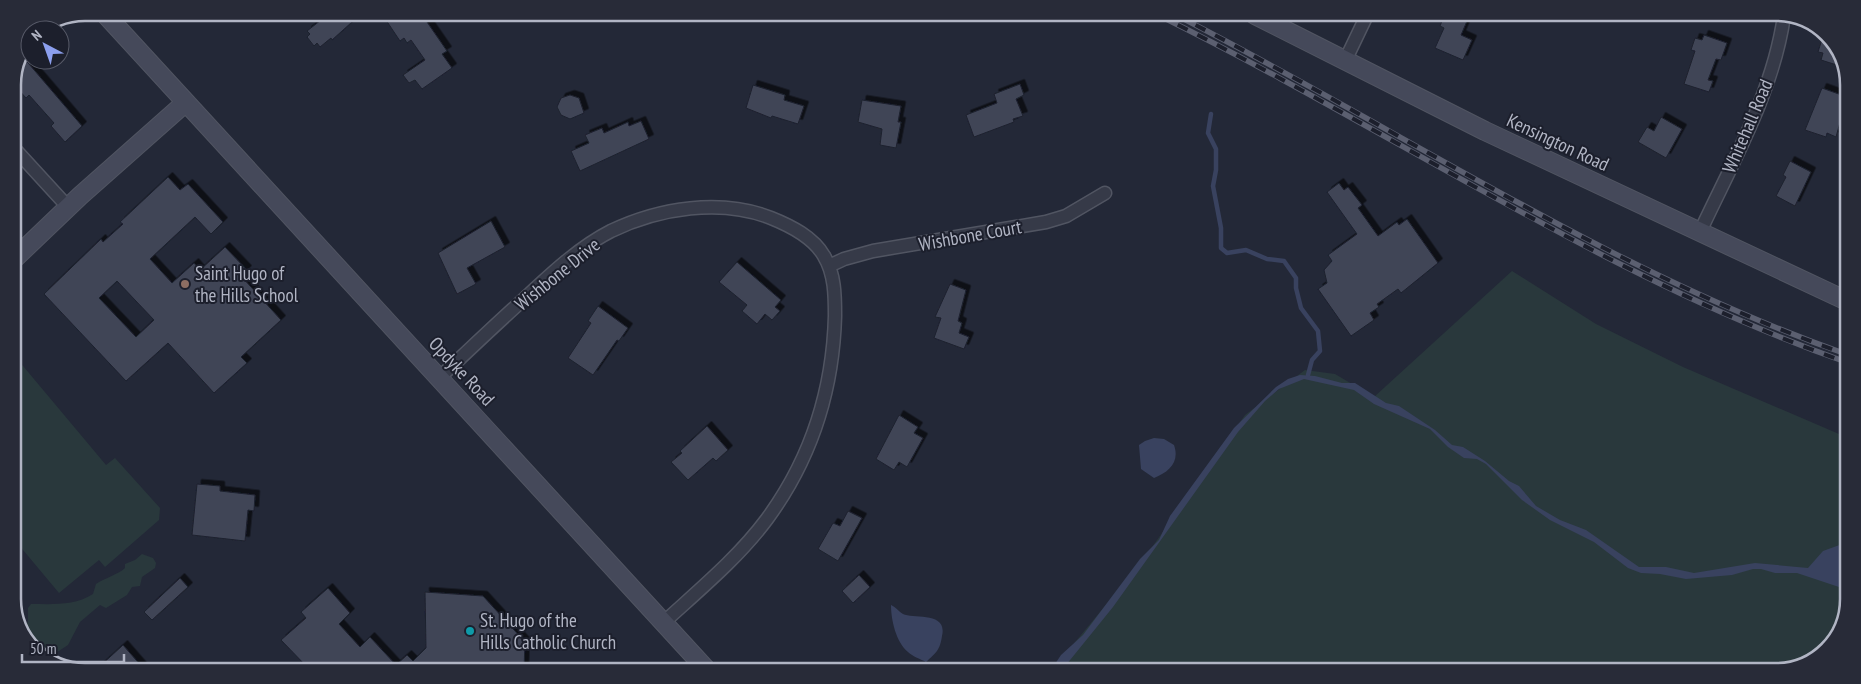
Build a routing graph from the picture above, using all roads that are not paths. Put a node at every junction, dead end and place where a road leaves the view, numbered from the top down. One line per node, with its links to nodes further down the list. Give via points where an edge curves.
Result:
1 (112, 21): 6 (street, Opdyke Road)
2 (1267, 21): 5 (street, Kensington Road)
3 (1365, 21): 5 (street)
4 (1783, 22): 10 (street, Whitehall Road, via 1777,51 1757,109)
5 (1345, 61): 10 (street, Kensington Road)
6 (186, 103): 9 (street); 14 (street, Opdyke Road)
7 (21, 156): 9 (street)
8 (1105, 193): 12 (street, Wishbone Court, via 1060,218 873,251)
9 (68, 207): 11 (street)
10 (1700, 232): 13 (street, Kensington Road)
11 (21, 252)
12 (830, 266): 14 (street, Wishbone Drive, via 821,250 804,235 754,212 714,207 649,218 614,230 575,255); 15 (street, Wishbone Drive, via 835,301 831,364 824,403 809,446 777,505 757,532)
13 (1840, 298)
14 (440, 378): 15 (street, Opdyke Road)
15 (663, 623): 16 (street, Opdyke Road)
16 (700, 663)

